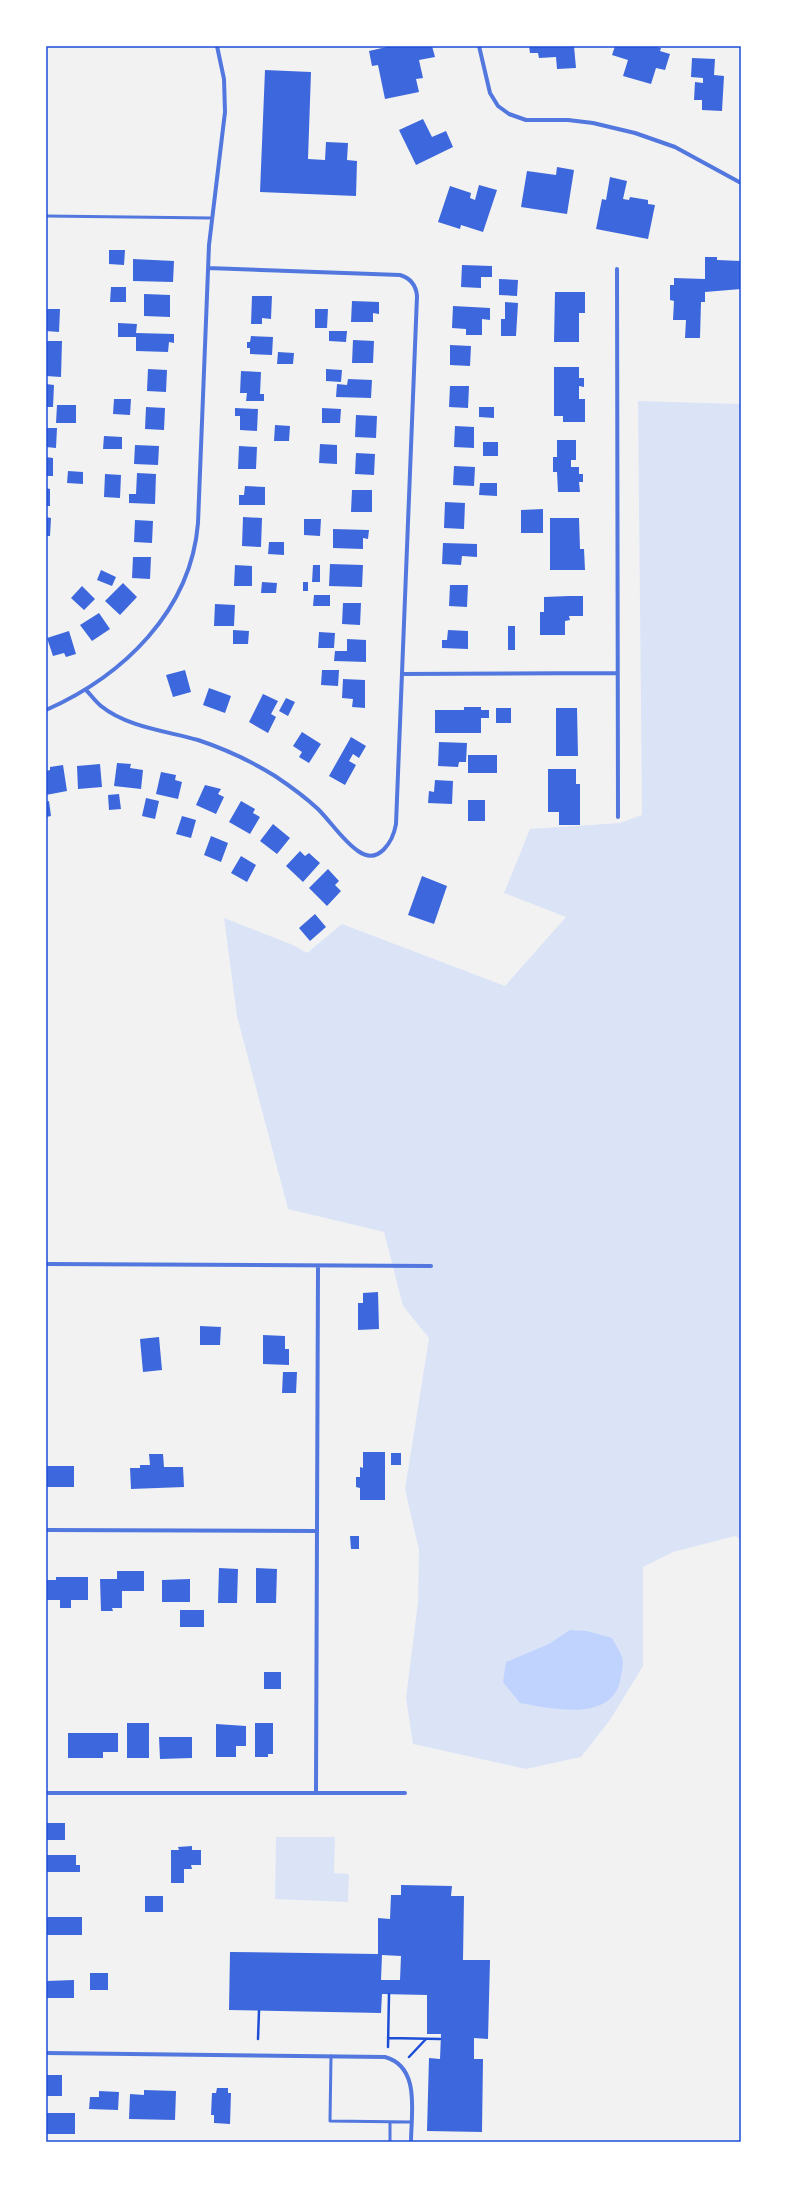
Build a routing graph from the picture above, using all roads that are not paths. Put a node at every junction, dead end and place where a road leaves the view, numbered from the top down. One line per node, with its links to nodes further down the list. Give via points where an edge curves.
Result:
1 (217, 46): 5 (street, via 226,101)
2 (480, 46): 3 (street, via 490,93 498,106 509,114 526,120 593,123 635,133 675,148)
3 (741, 183)
4 (46, 216): 5 (lane)
5 (211, 218): 6 (street)
6 (208, 268): 9 (street, via 396,274 404,276 416,288); 10 (street, via 198,523 190,562 177,596 149,637 124,662)
7 (617, 269): 8 (street)
8 (617, 673): 9 (street); 12 (street)
9 (402, 674): 10 (street, via 396,824 388,845 378,854 366,855 358,851 315,806 259,767 214,746 117,716 100,705)
10 (86, 690): 11 (street)
11 (46, 710)
12 (618, 817)
13 (46, 1264): 14 (street)
14 (318, 1266): 15 (street); 17 (street)
15 (431, 1266)
16 (46, 1530): 17 (street)
17 (317, 1531): 19 (street)
18 (46, 1793): 19 (street)
19 (316, 1793): 20 (street)
20 (405, 1793)
21 (46, 2053): 22 (street)
22 (330, 2056): 23 (street, via 392,2059 406,2071 411,2086); 24 (lane, via 330,2121)
23 (411, 2122): 24 (lane); 26 (street)
24 (390, 2123): 25 (lane)
25 (390, 2142)
26 (411, 2142)

